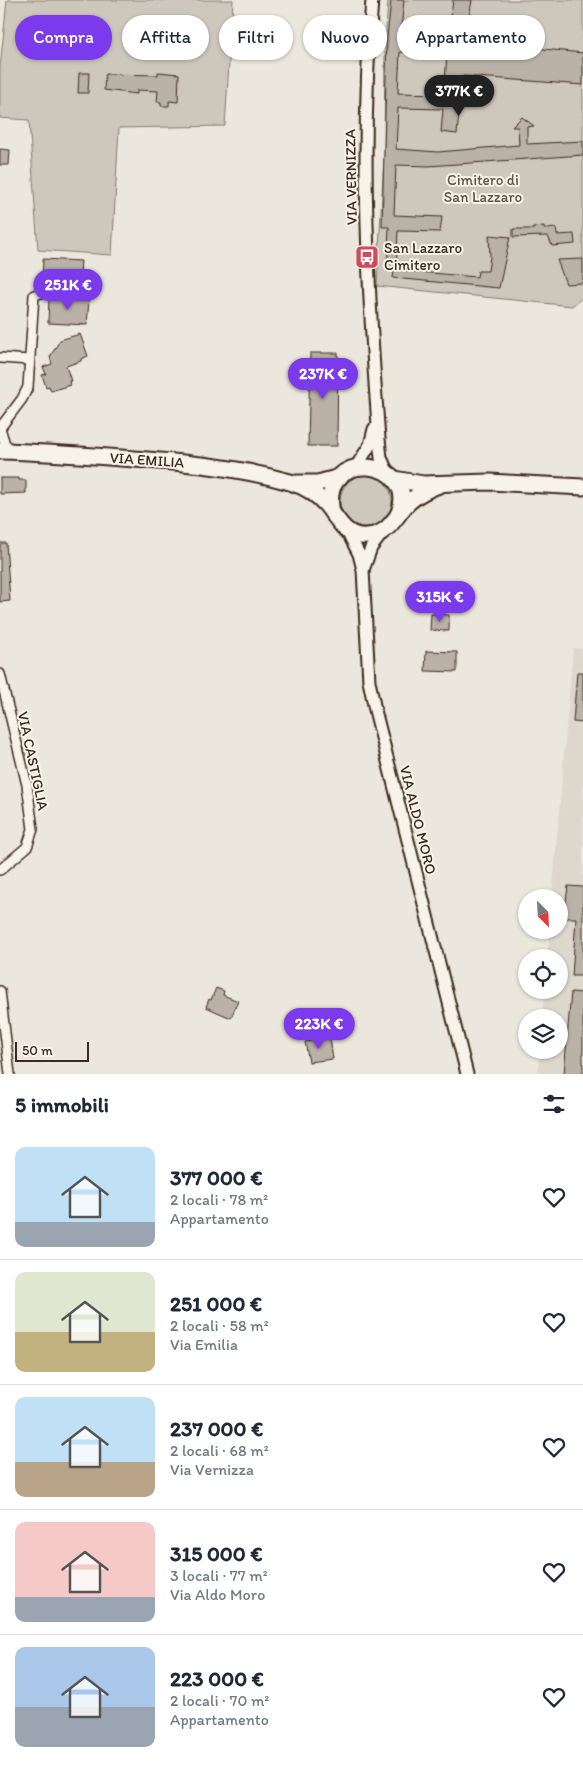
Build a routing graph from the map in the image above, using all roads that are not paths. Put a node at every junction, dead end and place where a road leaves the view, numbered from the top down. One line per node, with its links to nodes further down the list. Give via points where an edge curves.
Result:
1 (372, 0): 5 (street, VIA VERNIZZA, via 365,126 370,321)
2 (45, 292): 4 (street, via 34,295)
3 (1, 358): 4 (street)
4 (29, 360): 6 (street, via 26,394)
5 (377, 413): 8 (street, VIA VERNIZZA, via 370,445); 10 (street, VIA VERNIZZA, via 380,452)
6 (0, 428): 7 (street)
7 (7, 451): 11 (main road, VIA EMILIA, via 214,466)
8 (356, 466): 9 (main road, VIA EMILIA); 10 (main road, via 378,468)
9 (340, 476): 11 (main road, VIA EMILIA, via 318,482); 14 (main road, via 331,494)
10 (391, 476): 12 (main road, via 413,483); 15 (main road, via 398,486 401,503)
11 (292, 482): 14 (main road, VIA EMILIA, via 316,496)
12 (442, 484): 13 (main road, via 490,482); 15 (main road, via 419,494)
13 (583, 487)
14 (332, 513): 16 (main road, VIA EMILIA)
15 (396, 519): 17 (main road)
16 (347, 531): 17 (main road, via 365,536); 18 (street, VIA ALDO MORO)
17 (384, 532): 18 (street, VIA ALDO MORO, via 371,548)
18 (363, 570): 23 (street, VIA ALDO MORO, via 368,681)
19 (0, 674): 20 (street, VIA CASTIGLIA, via 27,785 33,829 27,847)
20 (0, 870)
21 (0, 991): 22 (street)
22 (10, 1074)
23 (467, 1074)

